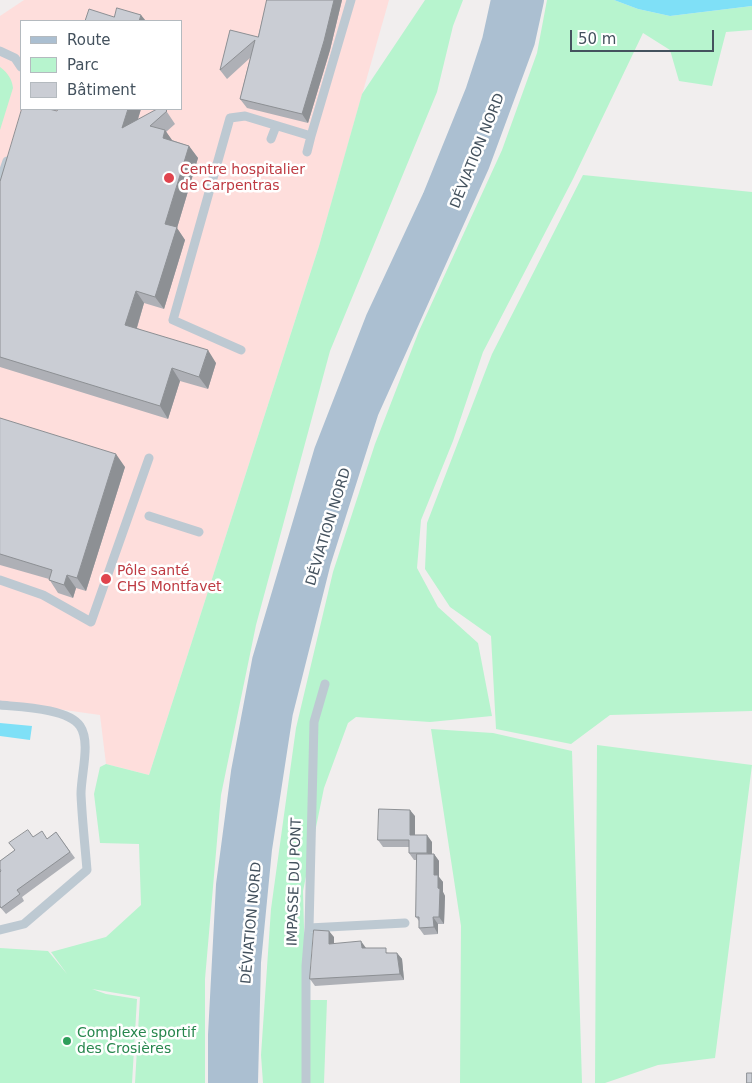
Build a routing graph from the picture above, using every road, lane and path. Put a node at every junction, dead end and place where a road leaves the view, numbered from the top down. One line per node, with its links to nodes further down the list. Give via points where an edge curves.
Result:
1 (351, 0): 9 (lane)
2 (491, 0): 5 (main road, via 489,9)
3 (505, 0): 5 (main road, DÉVIATION NORD)
4 (530, 0): 25 (main road, DÉVIATION NORD, via 521,41 476,163 365,410 316,561 279,712 258,849 247,962)
5 (499, 27): 24 (main road, DÉVIATION NORD, via 479,93 436,199 379,321 328,452 266,661 245,772 230,885)
6 (0, 51): 7 (lane, via 16,58)
7 (20, 65)
8 (276, 126): 9 (lane); 10 (lane); 14 (lane, via 245,116 230,118 173,320)
9 (311, 136): 11 (lane)
10 (271, 139)
11 (307, 152)
12 (9, 154): 13 (lane)
13 (0, 181)
14 (241, 350)
15 (149, 458): 18 (lane, via 91,622 43,594)
16 (149, 516): 17 (lane)
17 (199, 532)
18 (0, 580)
19 (325, 684): 22 (lane, IMPASSE DU PONT, via 314,722)
20 (0, 705): 23 (lane, via 63,714 80,725 85,742 81,791 87,870 24,924)
21 (406, 924): 22 (lane)
22 (309, 928): 26 (lane, IMPASSE DU PONT)
23 (0, 930)
24 (222, 1083)
25 (244, 1083)
26 (306, 1083)

